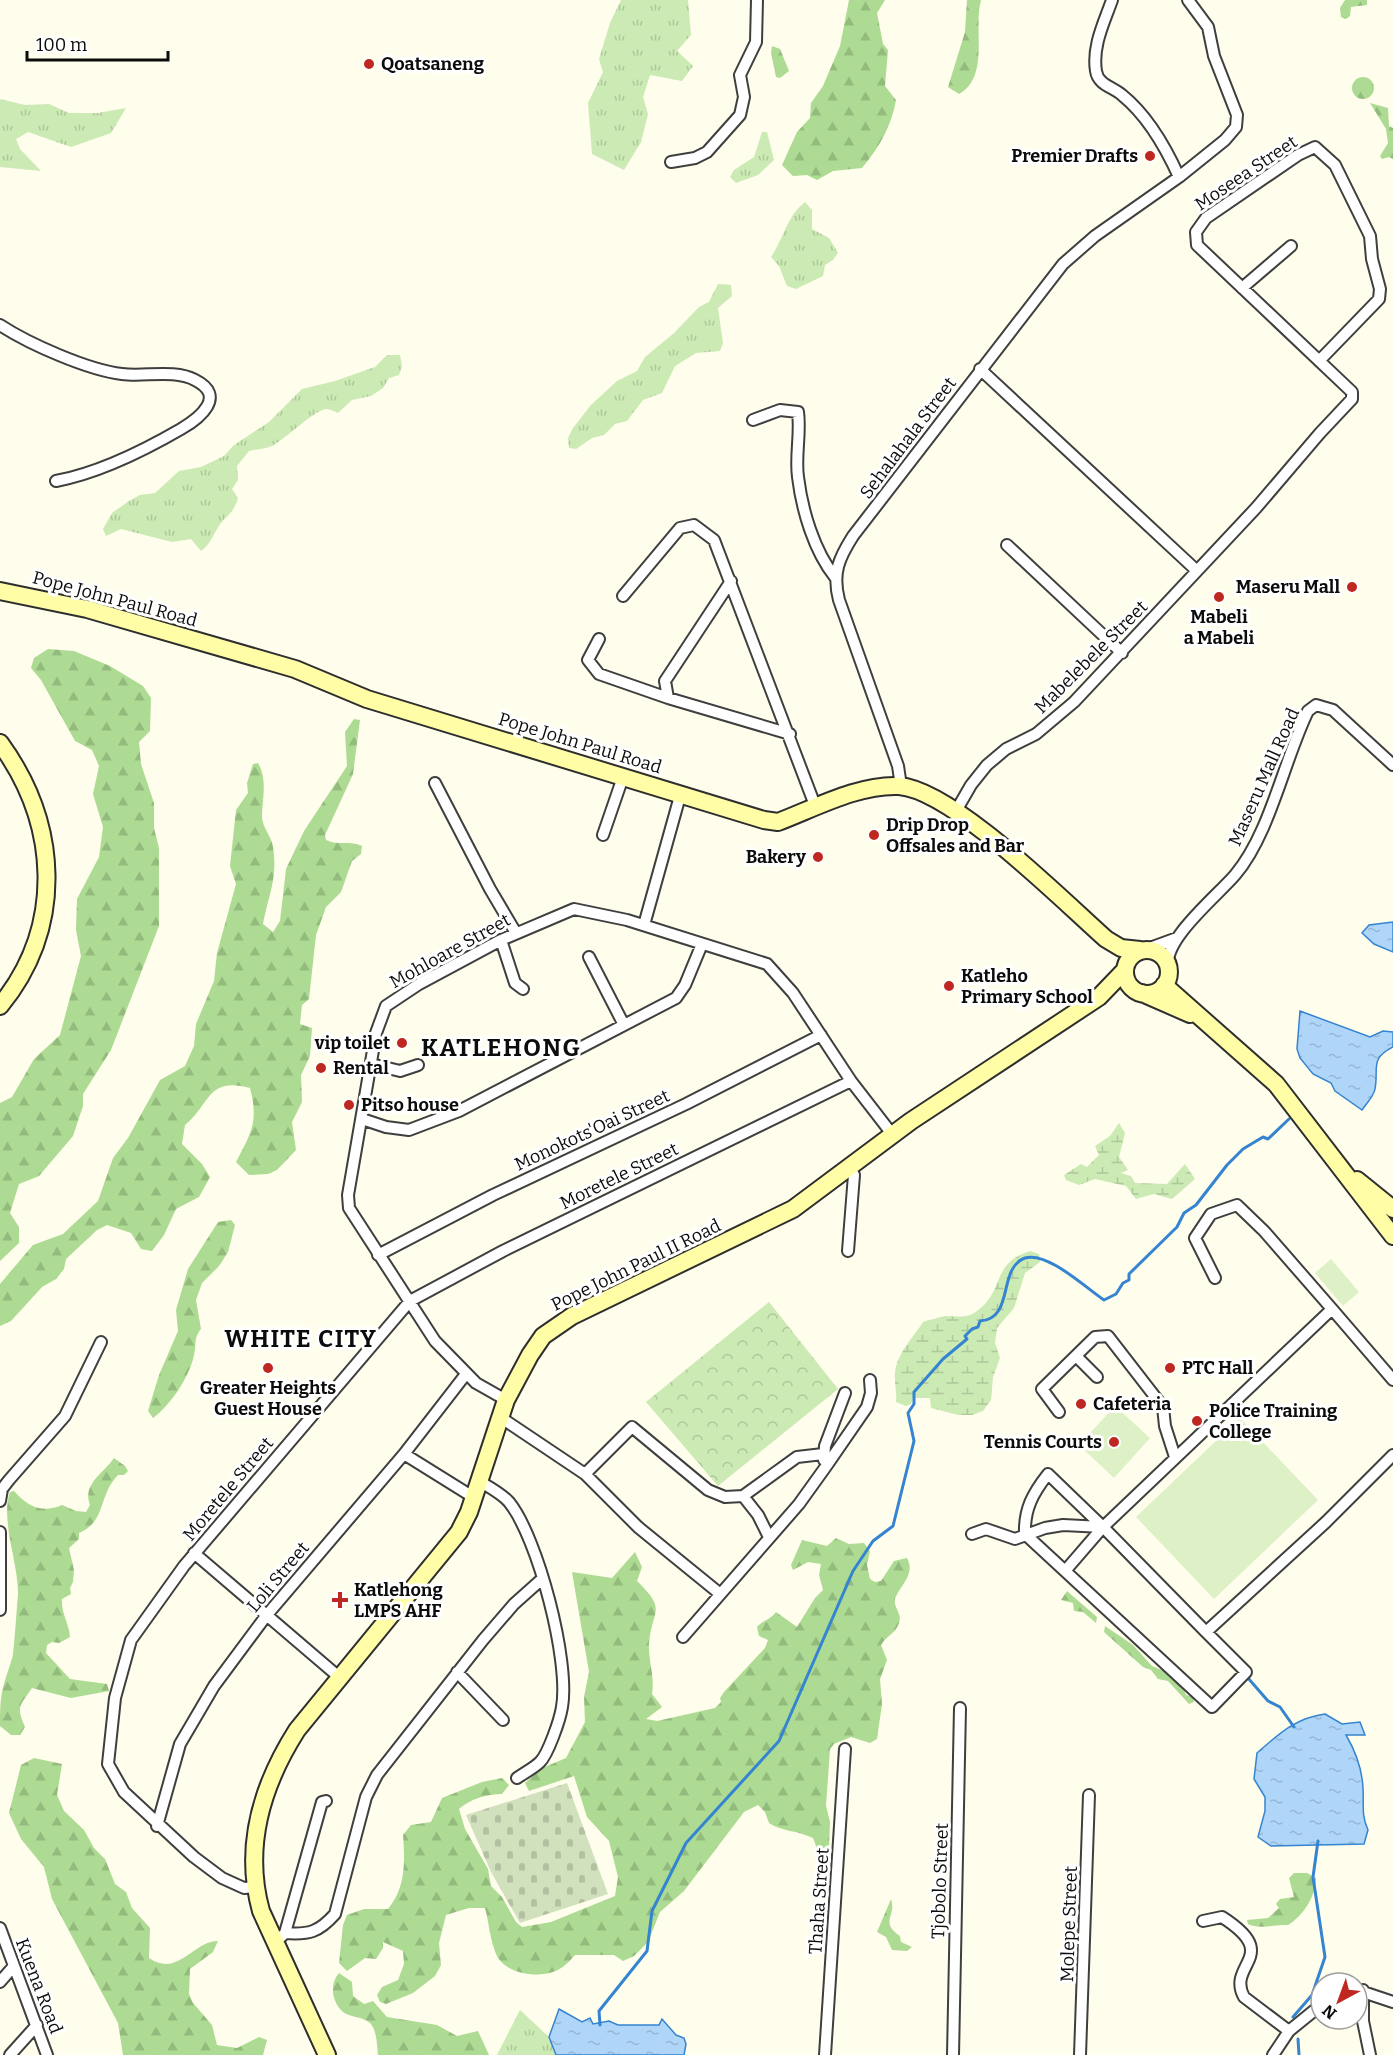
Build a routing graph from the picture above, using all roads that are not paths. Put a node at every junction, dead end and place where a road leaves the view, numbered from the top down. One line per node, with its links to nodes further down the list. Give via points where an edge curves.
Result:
1 (757, 0): 4 (street, via 757,36 740,75 744,97 740,115 707,152)
2 (1112, 0): 5 (street, via 1096,44 1096,73 1145,118 1167,150)
3 (1188, 0): 5 (street, Sehalahala Street, via 1208,27 1214,56 1237,115 1236,127 1226,140)
4 (671, 162)
5 (1179, 177): 10 (street, Sehalahala Street, via 1095,236 1063,264)
6 (1291, 246): 7 (street)
7 (1242, 288): 9 (street, Moseea Street); 9 (street, Moseea Street, via 1197,244 1199,224 1315,147 1335,165 1370,236 1380,289 1379,299)
8 (0, 325): 12 (street, via 48,350 112,373 195,380 209,398 209,407 200,418 172,434 78,477)
9 (1319, 361): 14 (street, Mabelebele Street, via 1352,392 1352,399)
10 (980, 369): 14 (street); 15 (street, Sehalahala Street, via 853,536 841,555)
11 (753, 420): 15 (street, via 780,410 798,412 798,476 817,546)
12 (56, 481)
13 (1007, 545): 20 (street)
14 (1196, 570): 20 (street, Mabelebele Street)
15 (835, 577): 27 (street, via 839,600 898,766)
16 (731, 581): 18 (street, via 714,540 694,525 687,525 680,528); 21 (street, via 665,681); 22 (street)
17 (0, 591): 25 (main road, Pope John Paul Road, via 87,609 295,669 368,699)
18 (623, 596)
19 (599, 639): 21 (street, via 588,660 594,670)
20 (1122, 653): 30 (street, Mabelebele Street, via 1036,734 1006,748 987,765)
21 (668, 698): 22 (street)
22 (790, 734): 29 (street)
23 (0, 743): 46 (main road, via 32,802 48,865 39,936)
24 (1393, 765): 34 (street, Maseru Mall Road, via 1333,710 1316,705 1308,711 1252,849 1237,873)
25 (623, 777): 28 (main road, Pope John Paul Road); 31 (street)
26 (435, 783): 33 (street)
27 (901, 786): 29 (main road, Pope John Paul Road, via 863,790); 30 (main road, Pope John Paul Road, via 933,797)
28 (680, 796): 29 (main road, Pope John Paul Road, via 778,822); 32 (street)
29 (816, 808)
30 (956, 811): 35 (main road, Pope John Paul Road, via 997,842)
31 (603, 835)
32 (644, 925): 33 (street, Mohloare Street, via 574,909); 37 (street, Mohloare Street)
33 (516, 933): 36 (street, Mohloare Street)
34 (1177, 938): 38 (street, Maseru Mall Road); 40 (street, Maseru Mall Road, via 1169,951)
35 (1106, 939): 38 (main road, Pope John Paul Road, via 1121,948); 41 (main road, Pope John Paul Road)
36 (501, 940): 43 (street, via 515,983); 50 (street, Mohloare Street, via 386,1006)
37 (702, 945): 48 (street, via 676,998); 49 (street, Mohloare Street, via 767,964)
38 (1143, 950): 40 (main road, via 1160,954); 41 (main road, via 1131,956)
39 (589, 957): 48 (street)
40 (1168, 965): 42 (main road)
41 (1124, 970): 44 (main road, via 1128,983); 45 (main road)
42 (1164, 985): 44 (main road, via 1154,993); 47 (main road)
43 (523, 989)
44 (1139, 992): 45 (main road); 47 (main road)
45 (1100, 998): 54 (main road, Pope John Paul II Road)
46 (0, 1006)
47 (1204, 1022): 55 (main road, via 1275,1084)
48 (624, 1025): 53 (street, via 459,1111 409,1130)
49 (821, 1035): 52 (street, Mohloare Street); 60 (street, Monokots'Oai Street)
50 (371, 1064): 51 (street, via 400,1071); 53 (street, Mohloare Street)
51 (418, 1065)
52 (851, 1081): 54 (street, Mohloare Street); 62 (street, Moretele Street, via 503,1251)
53 (362, 1119): 60 (street, Mohloare Street, via 349,1208)
54 (892, 1134): 56 (main road, Pope John Paul II Road)
55 (1327, 1153): 57 (main road); 58 (main road)
56 (849, 1167): 59 (street, via 854,1175); 71 (main road, Pope John Paul II Road, via 793,1209 554,1327 536,1344)
57 (1391, 1206)
58 (1393, 1236)
59 (848, 1251)
60 (378, 1255): 62 (street, Mohloare Street)
61 (1215, 1278): 63 (street, via 1196,1238 1211,1214 1237,1204)
62 (410, 1301): 66 (street, Mohloare Street, via 435,1341); 88 (street, Moretele Street)
63 (1332, 1309): 69 (street); 77 (street)
64 (100, 1342): 82 (street, via 64,1416 2,1489)
65 (1076, 1356): 67 (street); 72 (street, via 1042,1389); 77 (street, via 1095,1337 1108,1336 1113,1341 1163,1407)
66 (466, 1374): 71 (street, Mohloare Street); 74 (street, Loli Street)
67 (1097, 1377)
68 (870, 1380): 78 (street, via 867,1407)
69 (1393, 1380)
70 (845, 1393): 75 (street)
71 (506, 1400): 73 (main road, Pope John Paul II Road)
72 (1059, 1412)
73 (500, 1417): 79 (street); 80 (main road, Pope John Paul II Road)
74 (404, 1454): 80 (street); 94 (street, Loli Street)
75 (824, 1454): 78 (street); 81 (street, via 796,1457)
76 (1393, 1455): 95 (street)
77 (1175, 1457): 83 (street)
78 (827, 1465): 87 (street)
79 (585, 1474): 81 (street, via 632,1427 708,1490 725,1497); 91 (street, via 638,1527)
80 (476, 1489): 90 (street, via 510,1503 524,1528); 98 (main road, Pope John Paul II Road, via 459,1532 441,1557)
81 (743, 1496): 87 (street)
82 (0, 1501)
83 (1103, 1527): 86 (street, via 1063,1525); 86 (street, via 1048,1473 1024,1516); 89 (street); 95 (street)
84 (0, 1532): 92 (street)
85 (972, 1534): 86 (street, via 986,1529 1007,1538)
86 (1025, 1534): 89 (street)
87 (769, 1537): 91 (street)
88 (194, 1554): 94 (street); 105 (street, Moretele Street, via 131,1640 115,1698 108,1764 124,1792)
89 (1065, 1571): 95 (street, via 1212,1707 1246,1672)
90 (542, 1579): 97 (street, via 513,1604); 102 (street, via 554,1620 562,1707 541,1762)
91 (719, 1593): 96 (street)
92 (0, 1604): 93 (street)
93 (0, 1610)
94 (267, 1616): 98 (street); 105 (street, Loli Street, via 213,1686 180,1744)
95 (1206, 1632)
96 (683, 1637)
97 (457, 1672): 100 (street); 109 (street, via 377,1775 366,1797 335,1914 313,1933)
98 (339, 1677): 106 (main road, Pope John Paul II Road, via 297,1730 262,1800 253,1862)
99 (960, 1708): 122 (street, Tjobolo Street)
100 (503, 1720)
101 (845, 1749): 121 (street, Thaha Street)
102 (517, 1778)
103 (1089, 1795): 123 (street, Molepe Street)
104 (326, 1801): 109 (street, via 322,1802)
105 (157, 1826): 106 (street, Moretele Street, via 222,1878 244,1888)
106 (255, 1887): 109 (main road, Pope John Paul II Road, via 261,1911)
107 (1203, 1921): 116 (street, via 1222,1917 1245,1935 1251,1956 1239,1989)
108 (0, 1928): 110 (street, Kuena Road)
109 (280, 1937): 120 (main road, Pope John Paul II Road)
110 (13, 1967): 111 (street); 115 (street, Kuena Road)
111 (0, 1982)
112 (1369, 1993): 113 (street)
113 (1393, 2002)
114 (1309, 2015): 116 (street)
115 (37, 2025): 118 (street); 119 (street, Kuena Road)
116 (1289, 2031): 124 (street)
117 (1365, 2031): 125 (street)
118 (10, 2055)
119 (47, 2055)
120 (327, 2055)
121 (825, 2055)
122 (952, 2055)
123 (1080, 2055)
124 (1273, 2055)
125 (1370, 2055)

